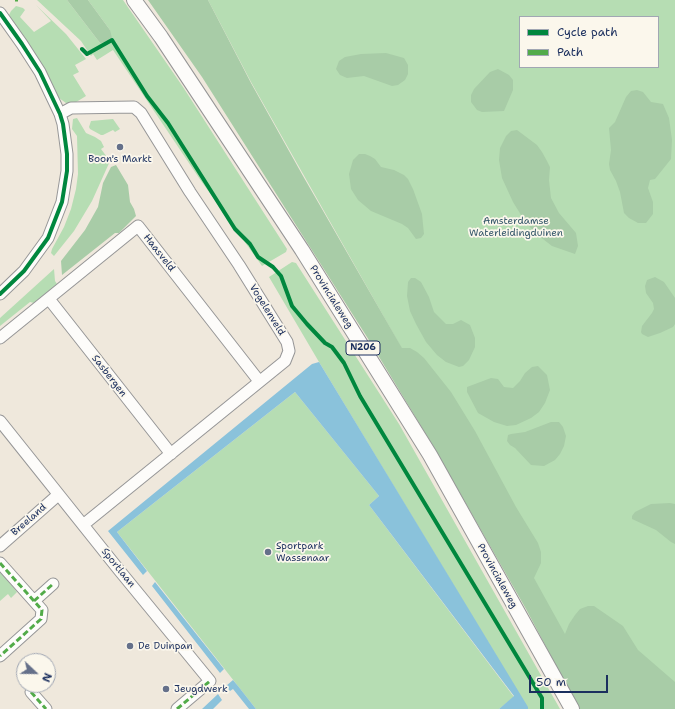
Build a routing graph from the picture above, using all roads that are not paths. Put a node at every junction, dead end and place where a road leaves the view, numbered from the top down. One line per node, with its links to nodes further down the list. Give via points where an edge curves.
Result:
1 (134, 0): 20 (main road, Provincialeweg / N206, via 162,38 302,250 430,455)
2 (0, 13): 3 (street, via 40,72)
3 (60, 114): 4 (street, via 67,154 62,202 48,238 36,257); 7 (street, Vogelenveld, via 71,108 134,106 141,113 287,342 289,351 285,361)
4 (0, 294)
5 (49, 299): 6 (street, Haasveld); 7 (street, Haasveld, via 138,226); 9 (street, Sasbergen)
6 (0, 338)
7 (259, 381): 9 (street, Vogelenveld)
8 (0, 421): 10 (street, Sportlaan)
9 (171, 454): 11 (street, Vogelenveld)
10 (58, 495): 11 (street, Sportlaan); 12 (street, Breeland)
11 (83, 525): 19 (street, Sportlaan, via 210,681)
12 (0, 546)
13 (0, 563): 15 (street)
14 (53, 584): 15 (street)
15 (34, 601): 16 (street, via 42,610 41,620)
16 (0, 656)
17 (32, 693): 18 (street)
18 (46, 709)
19 (177, 709)
20 (572, 709)

